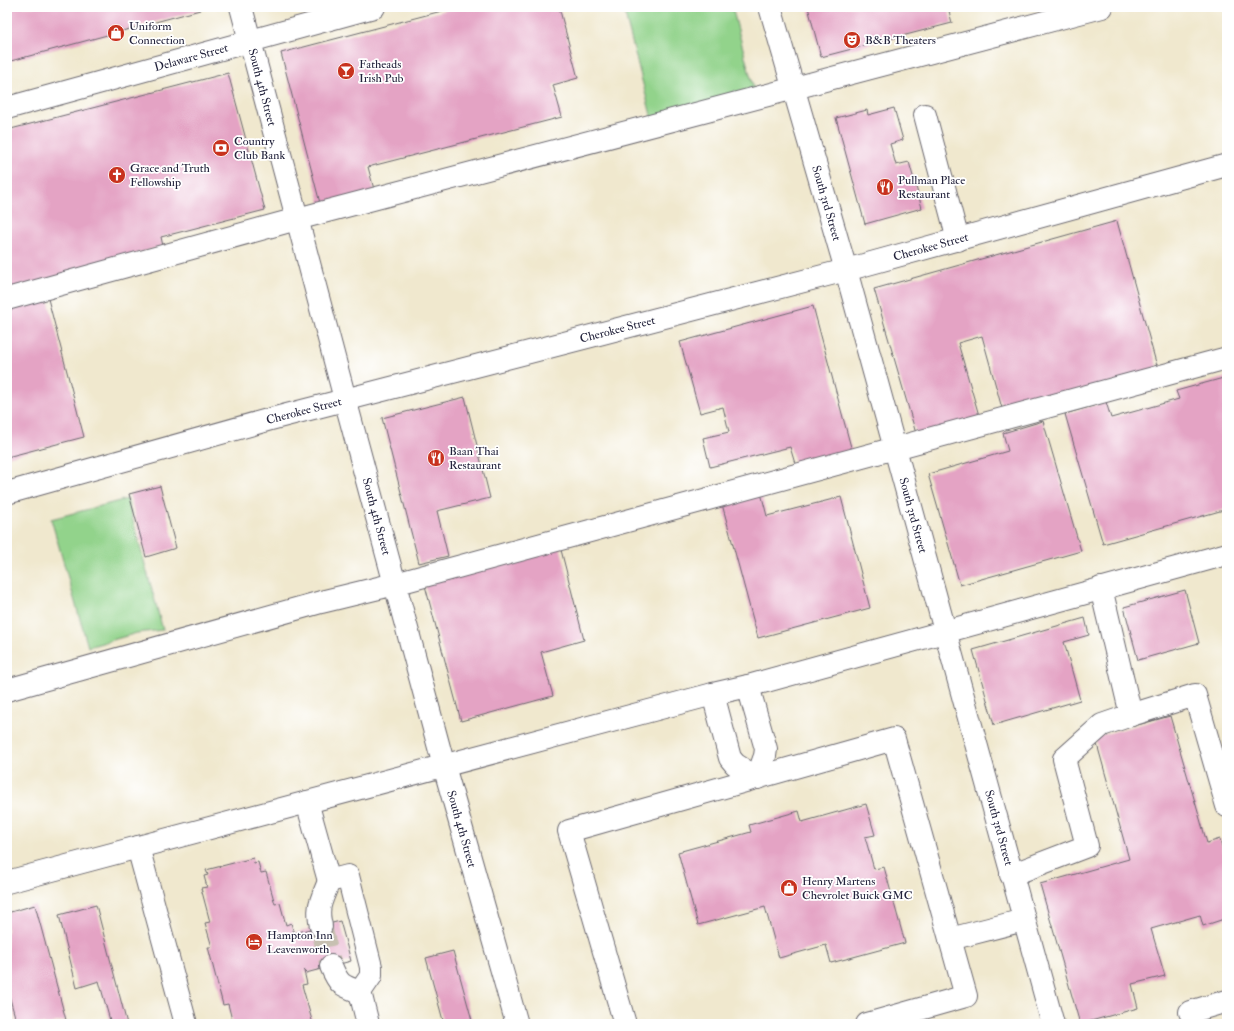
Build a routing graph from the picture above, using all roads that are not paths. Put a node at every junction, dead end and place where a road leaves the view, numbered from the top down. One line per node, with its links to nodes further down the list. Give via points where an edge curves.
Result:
1 (241, 7): 5 (main road, South 4th Street)
2 (374, 7): 5 (main road, Delaware Street)
3 (770, 7): 6 (main road, South 3rd Street)
4 (1102, 7): 6 (main road)
5 (251, 41): 7 (main road, Delaware Street); 10 (main road, South 4th Street)
6 (793, 88): 10 (main road); 12 (main road, South 3rd Street)
7 (7, 108)
8 (925, 115): 11 (main road)
9 (1227, 165): 11 (main road, Cherokee Street)
10 (297, 219): 13 (main road); 15 (main road, South 4th Street)
11 (958, 240): 12 (main road, Cherokee Street)
12 (846, 270): 15 (main road, Cherokee Street); 16 (main road, South 3rd Street)
13 (7, 299)
14 (1227, 358): 16 (main road)
15 (345, 399): 17 (main road, Cherokee Street); 19 (main road, South 4th Street)
16 (895, 449): 19 (main road); 21 (main road, South 3rd Street)
17 (7, 493)
18 (1227, 554): 20 (main road)
19 (394, 584): 23 (main road); 26 (main road, South 4th Street)
20 (1102, 588): 21 (main road); 25 (main road)
21 (945, 631): 22 (main road); 31 (main road, South 3rd Street)
22 (748, 686): 24 (main road); 27 (main road, via 766,749)
23 (7, 690)
24 (712, 694): 26 (main road); 27 (main road, via 730,758)
25 (1132, 715): 29 (main road, via 1195,695); 31 (main road, via 1102,725 1064,759 1087,846)
26 (444, 766): 28 (main road); 44 (main road, South 4th Street)
27 (757, 778): 36 (main road, via 894,739); 45 (main road, via 569,831)
28 (307, 802): 30 (main road); 32 (main road)
29 (1227, 806)
30 (138, 847): 33 (main road); 42 (main road)
31 (1011, 875): 34 (main road, South 3rd Street)
32 (329, 881): 35 (main road, via 319,905); 38 (main road, via 348,876 371,968 371,976)
33 (7, 882)
34 (1024, 920): 36 (main road); 41 (main road, South 3rd Street)
35 (321, 926)
36 (950, 939): 46 (main road, via 966,996)
37 (331, 966): 38 (main road, via 338,982)
38 (360, 992): 43 (main road)
39 (1227, 1002): 40 (main road)
40 (1190, 1012)
41 (1052, 1021)
42 (186, 1024)
43 (368, 1024)
44 (517, 1024)
45 (625, 1024)
46 (867, 1024)

